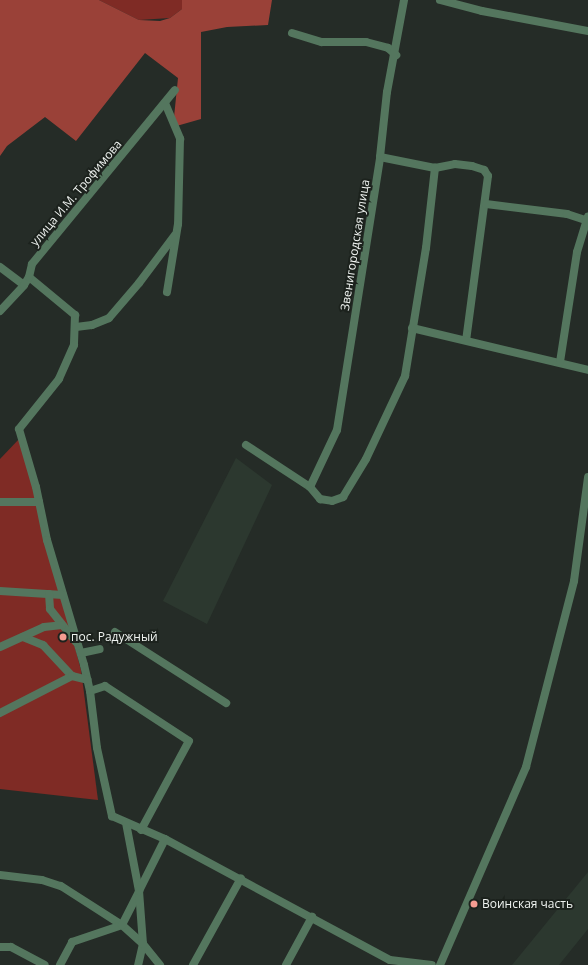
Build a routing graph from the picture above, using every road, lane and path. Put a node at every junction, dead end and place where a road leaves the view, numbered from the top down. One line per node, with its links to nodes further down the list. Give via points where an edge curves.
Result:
1 (404, 0): 5 (street, Звенигородская улица)
2 (440, 0): 3 (street, via 482,11)
3 (588, 30)
4 (292, 33): 5 (street, via 322,42 366,42 388,48)
5 (396, 55): 8 (street, Звенигородская улица, via 387,92)
6 (175, 90): 7 (street, улица И.М. Трофимова)
7 (165, 103): 12 (street, via 180,140); 14 (street, улица И.М. Трофимова, via 32,264)
8 (380, 157): 9 (street); 25 (street, Звенигородская улица, via 337,430)
9 (435, 168): 10 (street, via 455,164 484,170 489,183); 19 (street)
10 (486, 204): 11 (street); 20 (street)
11 (587, 218): 21 (street, via 577,252)
12 (177, 233): 16 (street); 18 (street, via 109,318 92,325)
13 (0, 267): 15 (street)
14 (29, 277): 15 (street, улица И.М. Трофимова); 18 (street, via 75,315)
15 (24, 285): 17 (street, улица И.М. Трофимова)
16 (167, 292)
17 (0, 311)
18 (76, 327): 27 (street, via 74,345 59,379 19,429)
19 (412, 328): 20 (street); 25 (street, via 405,376 366,459 349,488 343,497 332,501 320,499)
20 (466, 340): 21 (street)
21 (560, 362): 22 (street)
22 (588, 370)
23 (246, 445): 25 (street)
24 (588, 477): 60 (street, via 574,581 528,761 495,844)
25 (310, 487)
26 (0, 502): 27 (street)
27 (39, 502): 30 (street)
28 (0, 591): 29 (street)
29 (49, 594): 30 (street); 31 (street, via 50,609)
30 (63, 595): 36 (street)
31 (62, 625): 33 (street, via 44,627); 36 (street)
32 (115, 632): 40 (street)
33 (23, 637): 34 (street); 37 (street, via 43,645)
34 (0, 647)
35 (100, 648): 36 (street)
36 (80, 649): 38 (street)
37 (72, 676): 38 (street); 41 (street)
38 (88, 680): 39 (street)
39 (90, 691): 42 (street, via 107,800 112,816); 43 (street, via 105,686 189,741)
40 (226, 703)
41 (0, 713)
42 (126, 823): 43 (street); 47 (street)
43 (141, 830): 44 (street)
44 (166, 839): 46 (street); 47 (street)
45 (0, 875): 49 (street, via 42,880 61,886)
46 (240, 878): 48 (street); 57 (street)
47 (139, 891): 49 (street); 50 (street)
48 (312, 917): 52 (street); 58 (street)
49 (122, 925): 50 (street); 54 (street, via 72,942)
50 (143, 944): 55 (street); 56 (street)
51 (0, 947): 53 (street, via 11,946)
52 (388, 962): 59 (street)
53 (45, 965)
54 (60, 965)
55 (138, 965)
56 (160, 965)
57 (193, 965)
58 (286, 965)
59 (432, 965)
60 (440, 965)

